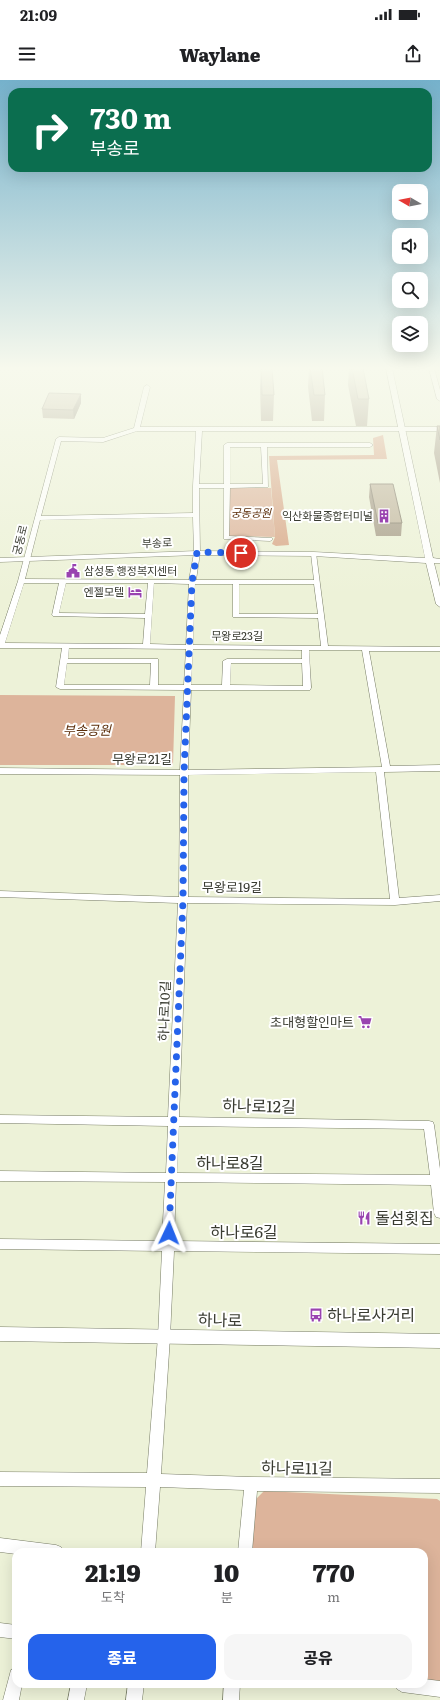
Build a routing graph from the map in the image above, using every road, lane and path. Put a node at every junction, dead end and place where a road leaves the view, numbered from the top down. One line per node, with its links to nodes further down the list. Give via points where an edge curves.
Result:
1 (58, 444): 9 (street, 궁동로)
2 (198, 444): 6 (street, 하나로10길)
3 (406, 444): 15 (street)
4 (264, 445): 5 (street); 7 (street, via 227,445); 7 (street, via 266,486)
5 (370, 445)
6 (196, 486): 7 (street); 8 (street, 하나로10길)
7 (227, 486): 10 (street, via 226,538)
8 (197, 515): 9 (street); 11 (street, 하나로10길)
9 (36, 518): 14 (street, 궁동로)
10 (270, 539)
11 (197, 552): 12 (street, 부송로); 14 (street, 부송로); 20 (street, 하나로10길)
12 (314, 554): 15 (street, 부송로); 22 (street)
13 (0, 560): 14 (street, 부송로)
14 (26, 560): 17 (street, 궁동로)
15 (429, 561): 16 (street, 부송로); 23 (street)
16 (440, 561)
17 (21, 581): 18 (street); 26 (street, 궁동로)
18 (63, 582): 19 (street); 24 (street, via 54,615)
19 (150, 582): 20 (street); 24 (street)
20 (192, 582): 21 (street); 28 (street, 하나로10길)
21 (236, 582): 22 (street); 25 (street, 무왕로23길, via 235,616)
22 (317, 582): 25 (street)
23 (440, 604)
24 (147, 616): 29 (street)
25 (321, 616): 31 (street)
26 (0, 645): 27 (street, 무왕로23길)
27 (66, 646): 29 (street, 무왕로23길); 34 (street)
28 (190, 646): 29 (street, 무왕로23길); 30 (street, 무왕로23길); 37 (street, 하나로10길)
29 (146, 647)
30 (305, 647): 31 (street, 무왕로23길); 35 (street)
31 (325, 647): 32 (street, 무왕로23길)
32 (366, 648): 33 (street, 무왕로23길); 40 (street)
33 (440, 649)
34 (64, 661): 36 (street, via 155,661); 36 (street, via 60,687)
35 (305, 661): 38 (street, via 226,661); 38 (street, via 307,688)
36 (154, 687): 37 (street)
37 (188, 687): 38 (street); 42 (street, 하나로10길)
38 (226, 687)
39 (440, 768): 40 (street, 무왕로21길)
40 (383, 769): 42 (street, 무왕로21길); 46 (street)
41 (0, 771): 42 (street, 무왕로21길)
42 (184, 773): 45 (street, 하나로10길)
43 (0, 894): 45 (street, 무왕로19길)
44 (440, 898): 46 (street, 무왕로19길)
45 (183, 900): 46 (street, 무왕로19길); 48 (street, 하나로10길)
46 (395, 902)
47 (0, 1119): 48 (street, 하나로12길)
48 (174, 1120): 50 (street, 하나로10길); 51 (street, 하나로12길, via 429,1125)
49 (0, 1176): 50 (street, 하나로8길)
50 (171, 1178): 51 (street, 하나로8길); 54 (street, 하나로10길)
51 (435, 1180): 52 (street, 하나로12길)
52 (440, 1213)
53 (0, 1244): 54 (street, 하나로6길)
54 (168, 1247): 55 (street, 하나로6길); 57 (street, 하나로10길)
55 (440, 1249)
56 (0, 1334): 57 (street, 하나로)
57 (164, 1337): 58 (street, 하나로); 60 (street, 하나로10길)
58 (440, 1341)
59 (0, 1479): 60 (street, 하나로11길)
60 (154, 1480): 61 (street, 하나로11길); 65 (street, 하나로10길)
61 (251, 1484): 62 (street, 하나로11길); 66 (street)
62 (440, 1486)
63 (0, 1545): 64 (street)
64 (24, 1548)
65 (148, 1548)
66 (245, 1548)
67 (0, 1630): 68 (street)
68 (12, 1632)
69 (428, 1687): 74 (street)
70 (13, 1688): 75 (street)
71 (78, 1688): 76 (street)
72 (136, 1688): 77 (street)
73 (232, 1688): 78 (street)
74 (440, 1689)
75 (11, 1700)
76 (76, 1700)
77 (134, 1700)
78 (231, 1700)

